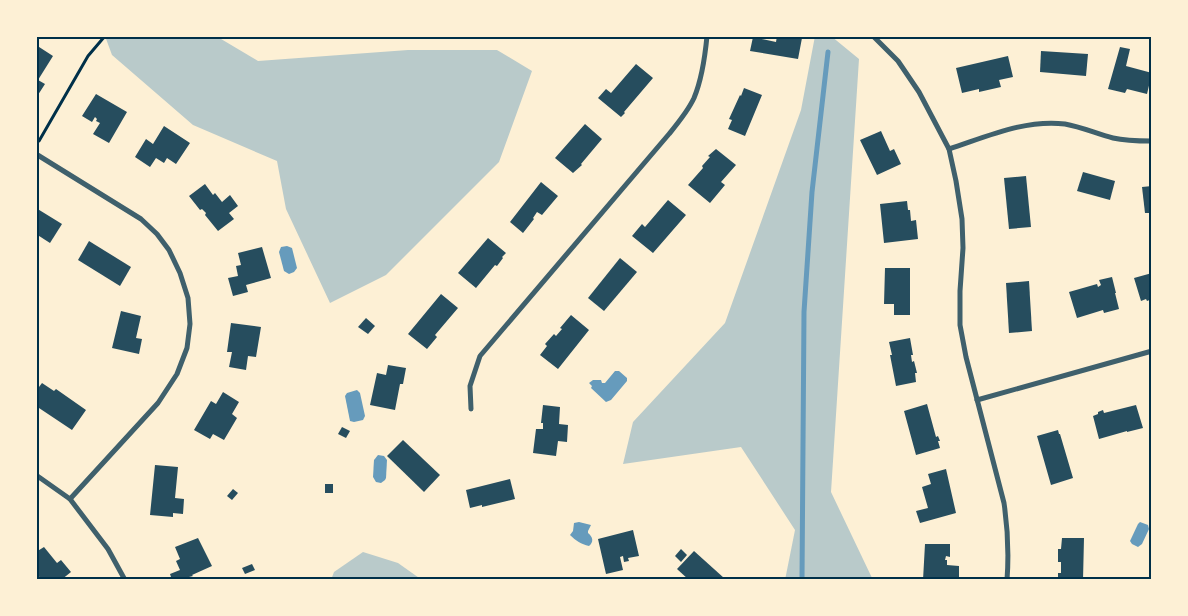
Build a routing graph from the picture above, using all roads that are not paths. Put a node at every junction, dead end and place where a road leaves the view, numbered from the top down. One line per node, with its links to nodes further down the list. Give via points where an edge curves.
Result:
1 (707, 36): 8 (street, via 694,98 669,134 480,356 470,386)
2 (873, 36): 4 (street, via 898,61 919,92)
3 (1152, 141): 4 (street, via 1114,138 1064,124 1036,124)
4 (948, 149): 7 (street, via 962,219 960,325)
5 (36, 154): 10 (street, via 141,219 157,234 180,272 188,298 190,324 187,348 177,374 158,403)
6 (1152, 351): 7 (street)
7 (977, 400): 12 (street, via 1008,527)
8 (471, 409)
9 (36, 475): 10 (street)
10 (70, 499): 11 (street, via 108,549)
11 (125, 580)
12 (1007, 580)

